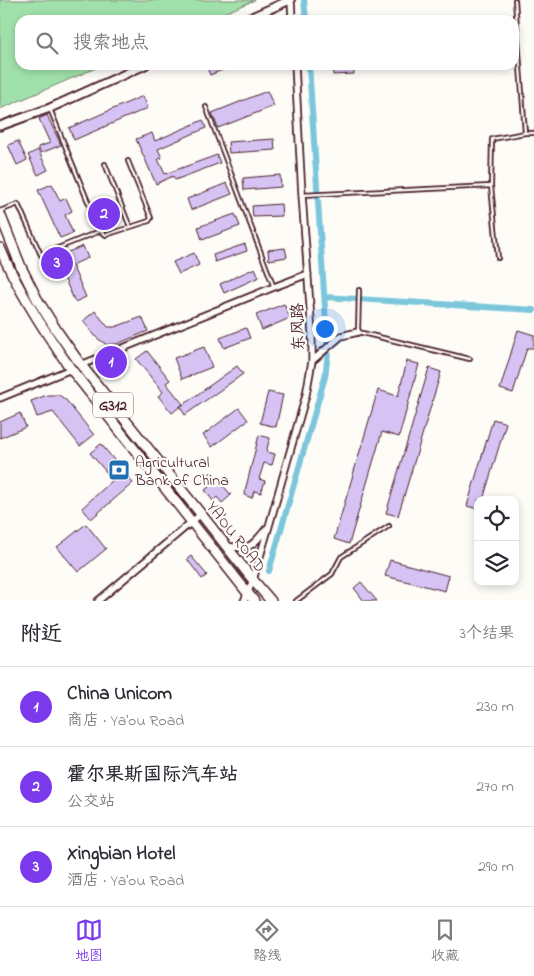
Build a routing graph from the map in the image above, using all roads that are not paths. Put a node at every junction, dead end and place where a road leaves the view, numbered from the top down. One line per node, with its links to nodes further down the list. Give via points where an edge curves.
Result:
1 (290, 0): 3 (street); 4 (street)
2 (514, 0): 5 (lane)
3 (257, 15)
4 (292, 15)
5 (515, 15)
6 (519, 60): 12 (lane)
7 (134, 70): 10 (street)
8 (295, 70): 17 (street, 东风路)
9 (206, 107): 24 (lane)
10 (50, 108): 11 (street); 20 (lane)
11 (0, 126)
12 (525, 133): 13 (lane); 16 (lane, via 492,139)
13 (534, 133)
14 (128, 161): 19 (lane, via 151,217 149,221)
15 (105, 164): 19 (lane)
16 (491, 186): 17 (lane); 22 (lane)
17 (302, 195): 23 (street, 东风路)
18 (0, 212): 20 (lane, via 18,204 41,255); 29 (highway, YA'OU ROAD / G312, via 37,298)
19 (130, 227): 20 (lane, via 107,235)
20 (100, 231)
21 (0, 248): 30 (highway, YA'OU ROAD / G312, via 9,270 48,337)
22 (498, 258)
23 (308, 274): 24 (street); 28 (street, 东风路)
24 (274, 286): 29 (street)
25 (360, 290): 26 (lane)
26 (358, 332): 27 (lane); 28 (street, via 341,336)
27 (470, 359)
28 (312, 361): 34 (street, 东风路, via 306,395)
29 (80, 365): 32 (highway, YA'OU ROAD / G312)
30 (71, 369): 31 (street); 33 (highway, YA'OU ROAD / G312)
31 (0, 398)
32 (201, 514): 33 (street); 36 (highway, YA'OU ROAD / G312)
33 (192, 521): 38 (highway, YA'OU ROAD / G312); 39 (street)
34 (269, 526): 36 (street, via 246,548); 37 (street, 东风路)
35 (389, 526): 42 (lane, via 341,557 332,574)
36 (226, 546): 37 (highway, YA'OU ROAD / G312)
37 (253, 580): 38 (street, 东风路); 41 (highway, YA'OU ROAD / G312)
38 (246, 597): 40 (highway, YA'OU ROAD / G312)
39 (98, 601)
40 (254, 601)
41 (271, 601)
42 (296, 601)

